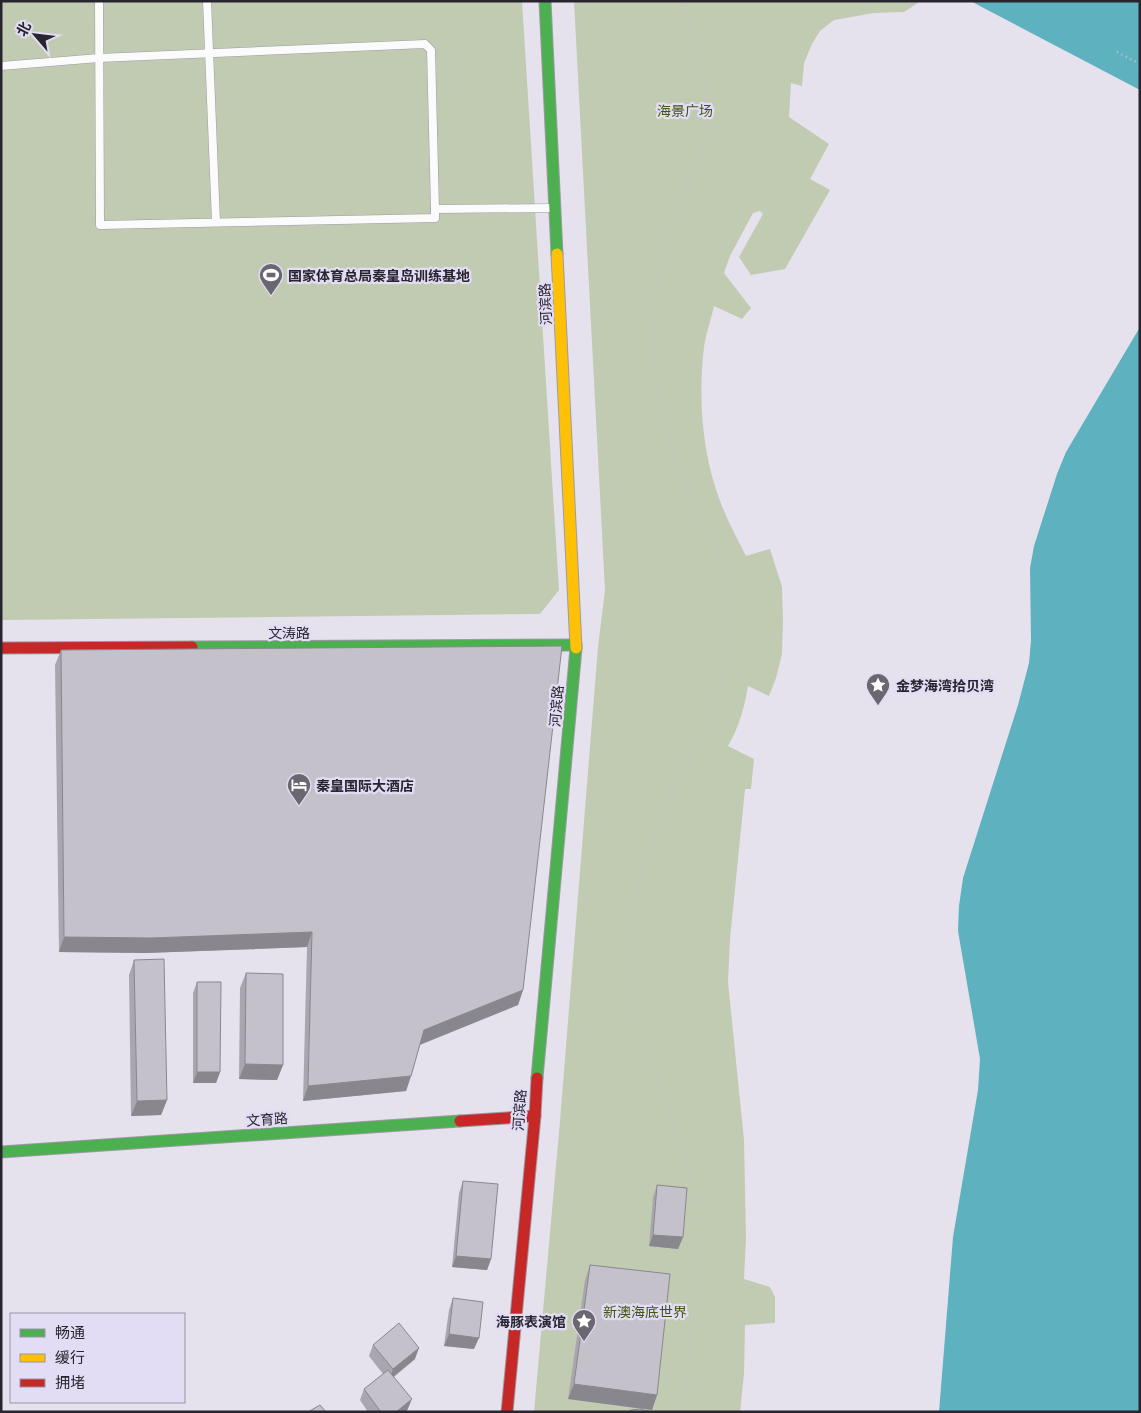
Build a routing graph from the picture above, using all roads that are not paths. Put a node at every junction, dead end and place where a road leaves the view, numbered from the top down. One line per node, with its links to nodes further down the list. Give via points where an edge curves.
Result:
1 (99, 1): 5 (lane)
2 (206, 1): 4 (lane)
3 (545, 1): 7 (street, 河滨路)
4 (209, 54): 5 (lane); 8 (lane, via 426,44 432,50); 9 (lane)
5 (99, 58): 6 (lane); 9 (lane, via 100,225)
6 (1, 66)
7 (555, 208): 8 (lane); 10 (street, 河滨路)
8 (435, 209): 9 (lane, via 435,218)
9 (216, 222)
10 (576, 645): 11 (street, 文涛路); 12 (street, 河滨路)
11 (1, 648)
12 (535, 1116): 13 (street, 文育路); 14 (street, 河滨路)
13 (1, 1152)
14 (508, 1412)

